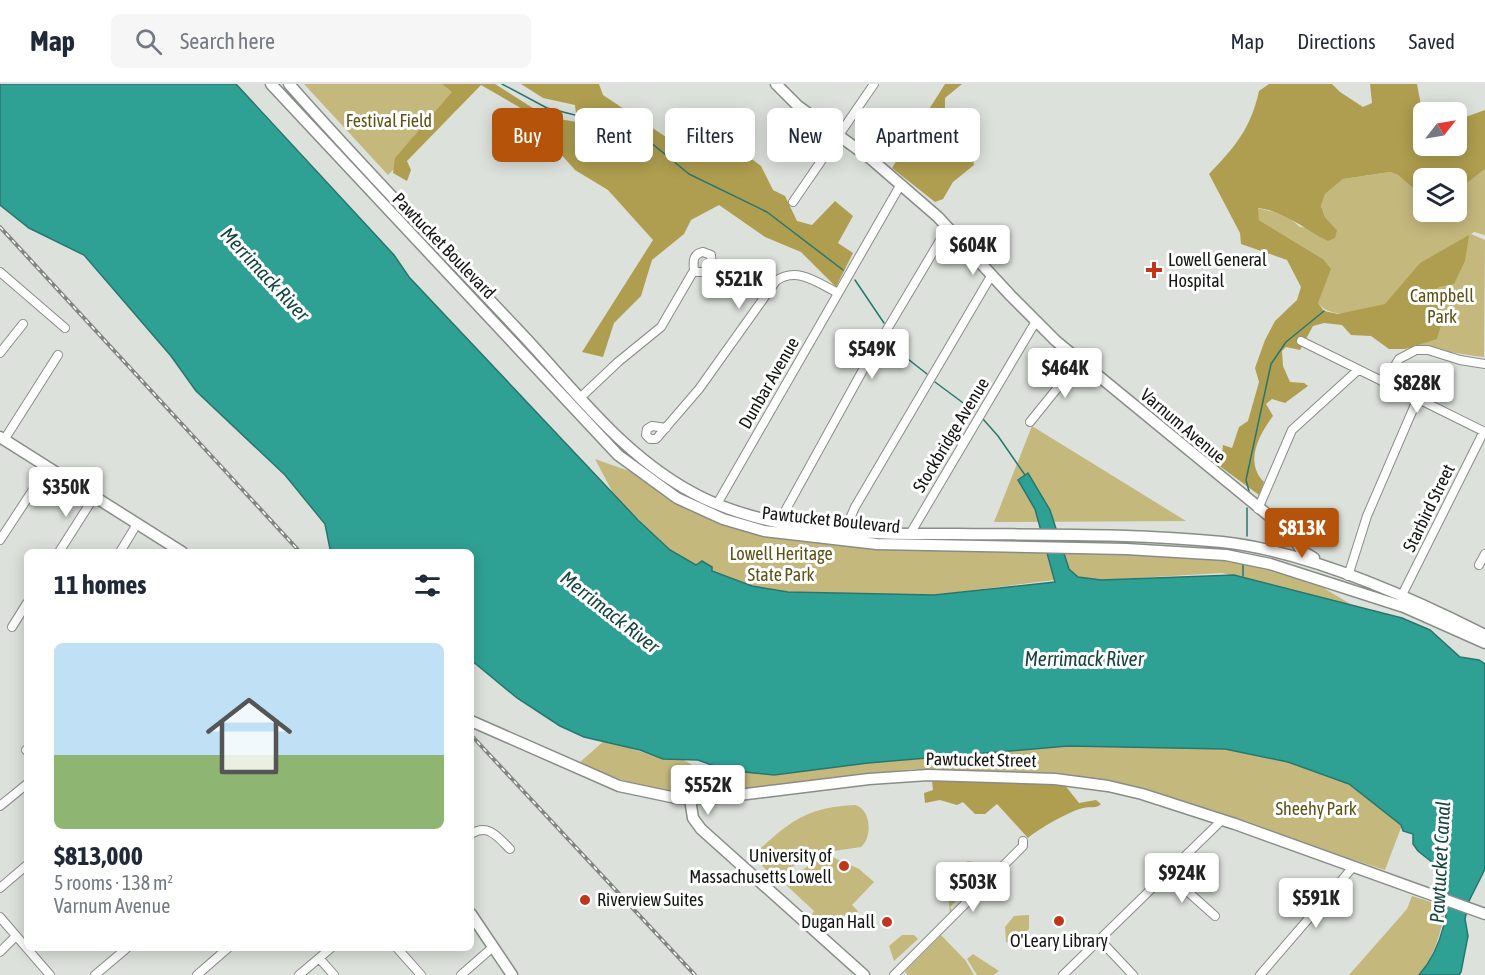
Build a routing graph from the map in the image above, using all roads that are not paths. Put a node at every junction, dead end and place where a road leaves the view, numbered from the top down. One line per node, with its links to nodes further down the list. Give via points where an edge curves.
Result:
1 (271, 84): 49 (main road, Pawtucket Boulevard, via 605,443 660,488 712,515 778,534 877,544 1213,554)
2 (289, 84): 26 (main road, Pawtucket Boulevard)
3 (776, 84): 5 (main road, Varnum Avenue)
4 (874, 84): 6 (street)
5 (801, 108)
6 (843, 132)
7 (843, 139): 9 (main road, Varnum Avenue)
8 (822, 162): 10 (street)
9 (901, 184): 11 (main road, Varnum Avenue); 15 (street, Dunbar Avenue)
10 (793, 202)
11 (948, 227): 14 (main road, Varnum Avenue); 36 (street)
12 (694, 270): 26 (street, via 661,327)
13 (0, 272): 18 (street)
14 (992, 276): 16 (main road, Varnum Avenue); 39 (street)
15 (838, 293): 29 (street, via 796,274 776,281 699,389); 34 (street, Dunbar Avenue)
16 (1036, 321): 22 (main road, Varnum Avenue); 40 (street, Stockbridge Avenue)
17 (22, 324): 20 (street)
18 (65, 328)
19 (1301, 341): 24 (street)
20 (0, 353)
21 (58, 355): 31 (street)
22 (1080, 360): 28 (street); 35 (main road, Varnum Avenue)
23 (1485, 364): 25 (street, via 1416,350 1399,359)
24 (1358, 370): 25 (street); 35 (street, via 1292,430)
25 (1384, 384): 27 (street)
26 (581, 397): 34 (main road, Pawtucket Boulevard, via 616,437 649,465 674,483)
27 (1417, 400): 30 (street); 50 (street, via 1367,516)
28 (1030, 422)
29 (666, 428)
30 (1484, 432): 51 (street, Starbird Street)
31 (2, 438): 32 (main road)
32 (48, 467): 33 (main road); 41 (street)
33 (94, 497): 37 (main road); 43 (street)
34 (717, 504): 36 (main road, Pawtucket Boulevard)
35 (1258, 509): 38 (main road, Varnum Avenue)
36 (779, 522): 39 (main road, Pawtucket Boulevard)
37 (137, 524): 44 (street); 45 (main road)
38 (1278, 525): 42 (main road, Varnum Avenue); 46 (main road, via 1287,540)
39 (845, 530): 40 (main road, Pawtucket Boulevard)
40 (910, 534): 46 (main road, Pawtucket Boulevard, via 1224,542)
41 (0, 540)
42 (1295, 542): 46 (main road, via 1293,549); 50 (main road, Varnum Avenue, via 1305,555)
43 (61, 549)
44 (122, 549)
45 (176, 549)
46 (1284, 554): 49 (main road); 50 (main road, Varnum Avenue)
47 (1485, 554): 48 (street)
48 (1479, 565)
49 (1280, 567): 55 (main road, via 1404,607)
50 (1348, 576): 51 (main road, Varnum Avenue)
51 (1401, 597): 54 (main road, Varnum Avenue)
52 (24, 608): 53 (street)
53 (12, 627)
54 (1485, 634)
55 (1485, 643)
56 (474, 722): 58 (main road, Pawtucket Street, via 619,786)
57 (24, 786): 59 (street)
58 (690, 799): 60 (main road, Pawtucket Street, via 897,776 1001,776 1112,786); 91 (main road, via 693,818 700,829)
59 (0, 806)
60 (1222, 820): 64 (main road, Pawtucket Street); 66 (street)
61 (474, 832): 63 (street, via 487,829)
62 (1023, 842): 92 (street)
63 (510, 849)
64 (1353, 867): 68 (main road, Pawtucket Street); 95 (street)
65 (24, 868): 67 (street)
66 (1167, 873): 69 (street); 73 (street)
67 (0, 888)
68 (1485, 914)
69 (1215, 916)
70 (0, 917): 72 (street)
71 (474, 918): 75 (main road)
72 (16, 936): 74 (street); 81 (street)
73 (1100, 940): 93 (street); 94 (street)
74 (24, 944)
75 (493, 947): 89 (street); 90 (main road)
76 (31, 951): 83 (street)
77 (123, 951): 84 (street)
78 (225, 951): 85 (street)
79 (327, 951): 82 (street)
80 (400, 951): 88 (street)
81 (0, 952)
82 (319, 958): 86 (street); 87 (street)
83 (50, 975)
84 (95, 975)
85 (197, 975)
86 (299, 975)
87 (334, 975)
88 (421, 975)
89 (461, 975)
90 (512, 975)
91 (864, 975)
92 (894, 975)
93 (1063, 975)
94 (1133, 975)
95 (1260, 975)

